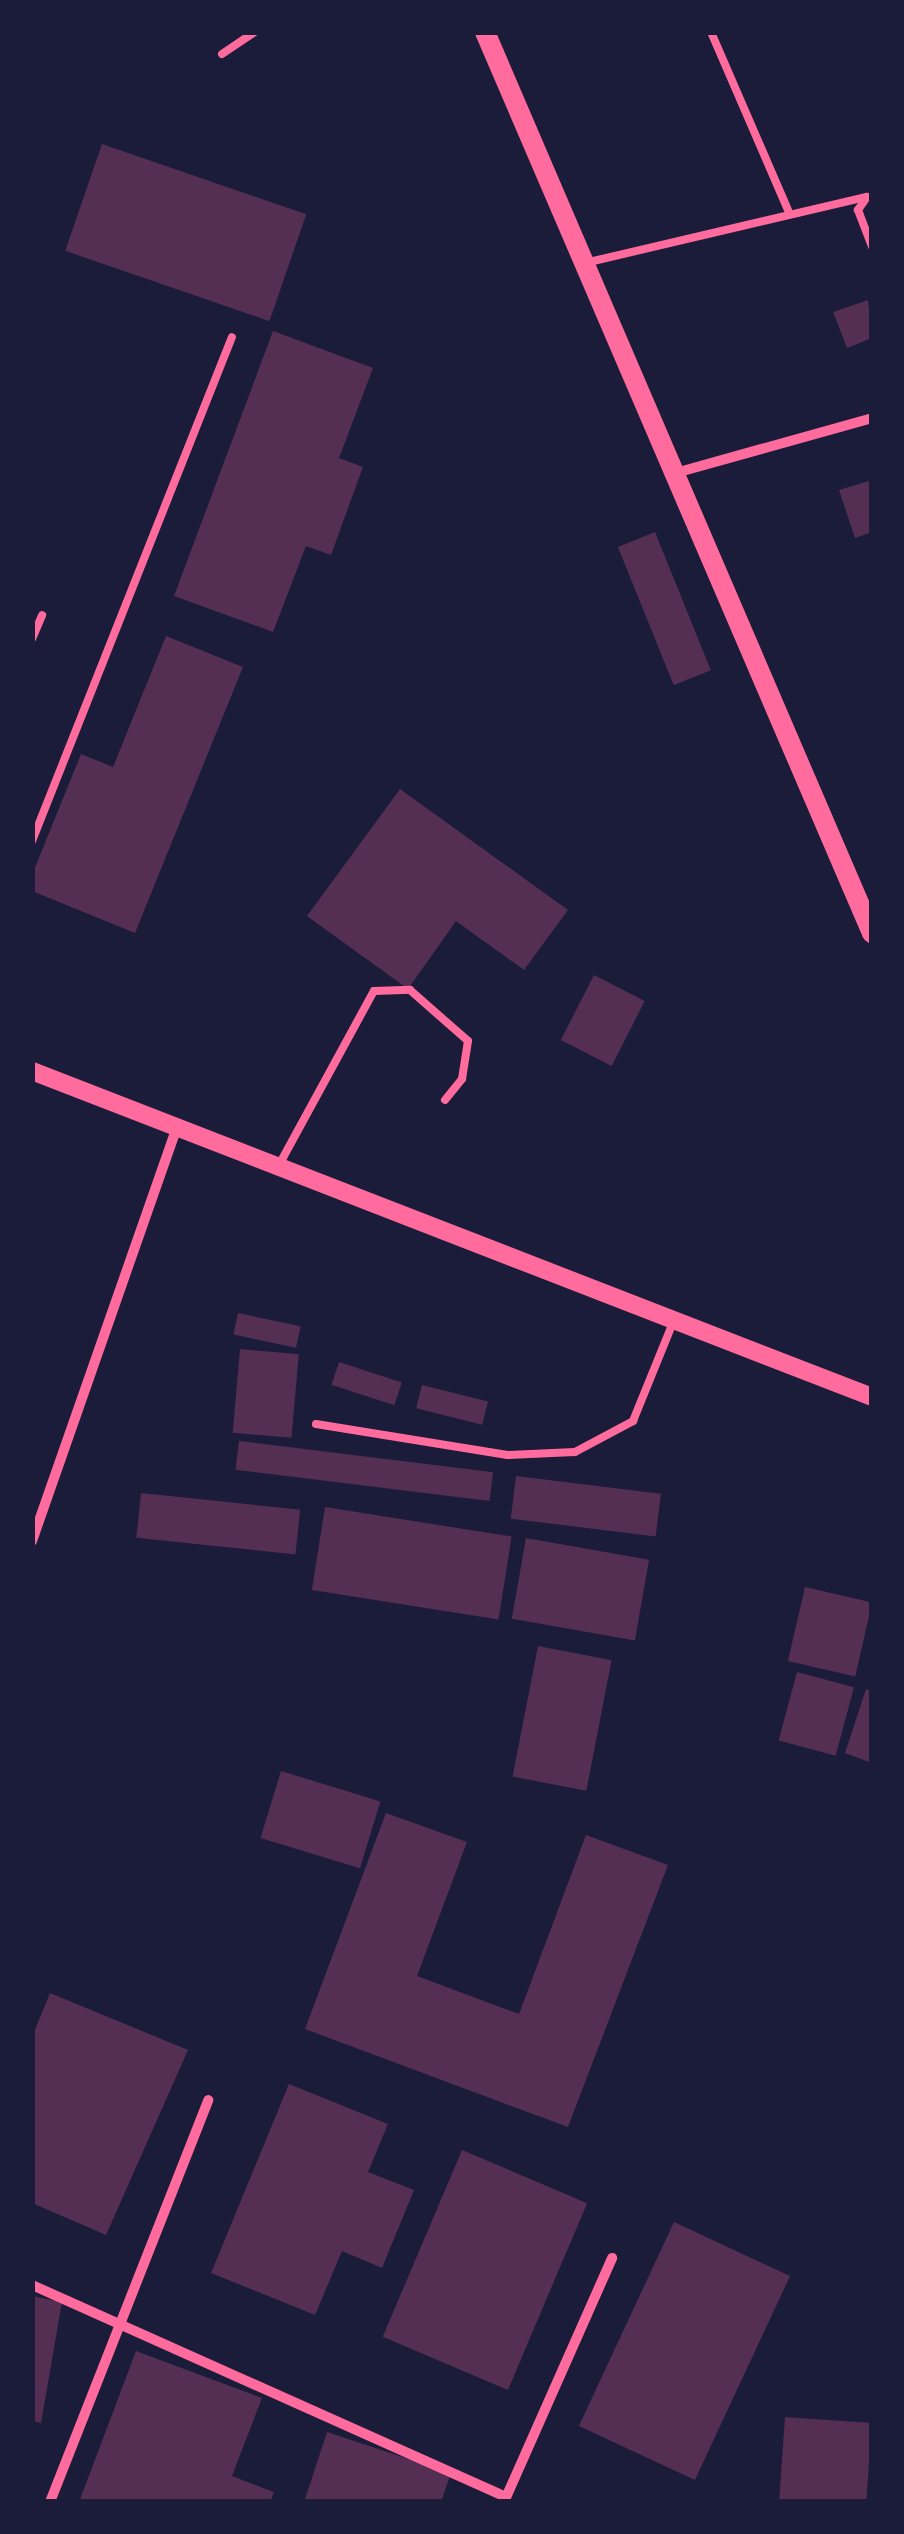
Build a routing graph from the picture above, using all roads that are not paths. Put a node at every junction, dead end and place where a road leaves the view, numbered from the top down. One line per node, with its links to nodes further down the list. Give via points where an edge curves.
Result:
1 (255, 32): 4 (lane)
2 (485, 32): 7 (main road)
3 (711, 32): 5 (lane)
4 (222, 54)
5 (788, 210): 6 (lane, via 867,198 858,210); 7 (lane)
6 (872, 247)
7 (589, 262): 10 (main road)
8 (232, 337): 13 (lane)
9 (872, 418): 10 (street)
10 (679, 472): 14 (main road)
11 (42, 615): 12 (lane)
12 (32, 638)
13 (32, 841)
14 (872, 932)
15 (32, 1071): 17 (street)
16 (445, 1100): 18 (lane, via 462,1079 468,1041 410,990 374,990)
17 (178, 1126): 18 (street); 22 (street)
18 (279, 1165): 19 (street)
19 (674, 1320): 20 (street); 21 (lane, via 633,1421 575,1452 508,1455)
20 (872, 1397)
21 (316, 1424)
22 (32, 1541)
23 (208, 2100): 26 (street)
24 (612, 2258): 27 (street)
25 (32, 2285): 26 (street)
26 (123, 2326): 27 (street); 28 (street)
27 (505, 2500)
28 (50, 2502)

